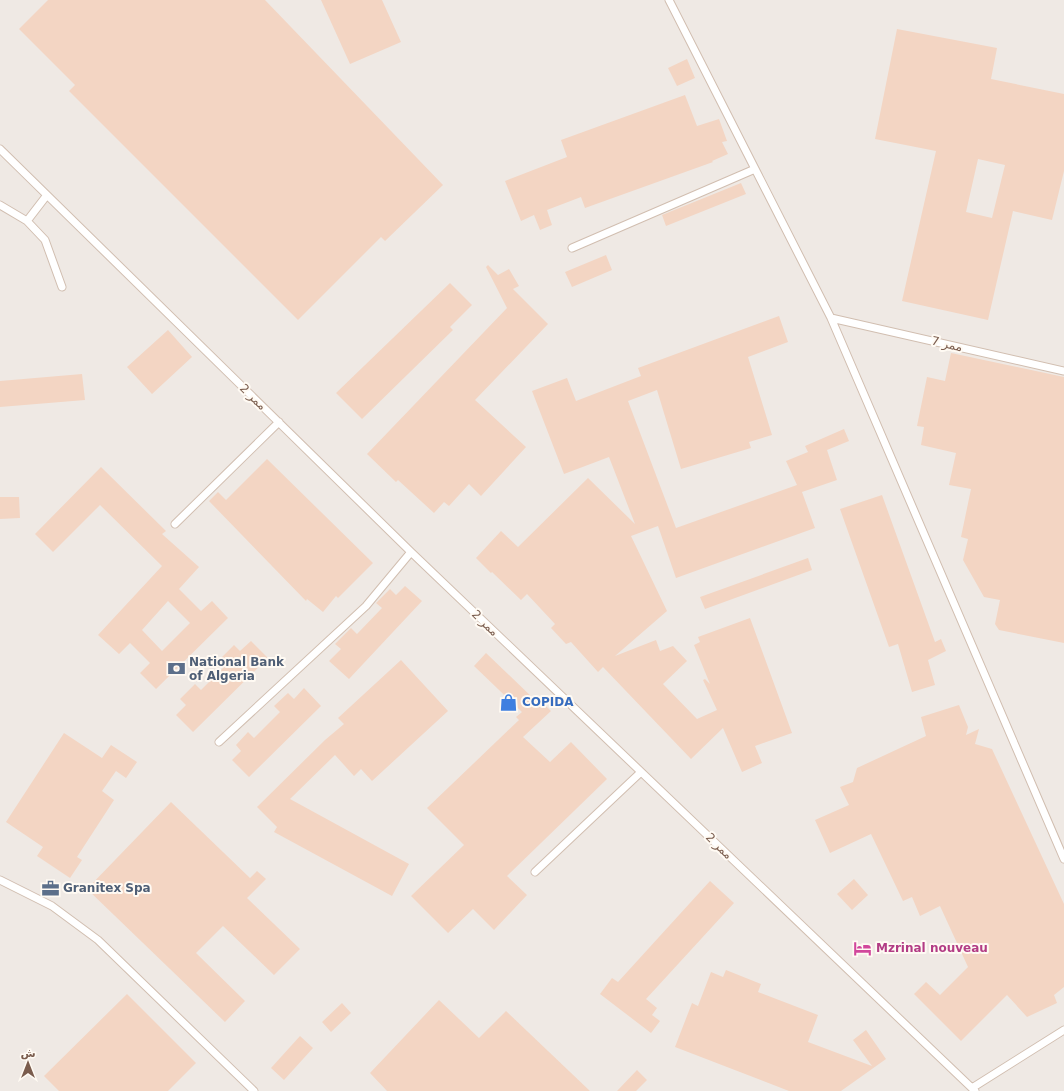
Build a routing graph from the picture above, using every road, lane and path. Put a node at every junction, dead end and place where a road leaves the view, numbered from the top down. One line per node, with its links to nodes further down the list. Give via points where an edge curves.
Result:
1 (669, 0): 3 (lane)
2 (0, 149): 4 (lane, ممر 2)
3 (755, 169): 7 (lane); 9 (lane)
4 (47, 195): 6 (lane); 11 (lane, ممر 2)
5 (0, 205): 6 (lane)
6 (27, 221): 8 (lane, via 45,240)
7 (572, 248)
8 (62, 287)
9 (831, 318): 10 (lane, ممر 7); 16 (lane)
10 (1064, 371)
11 (279, 422): 12 (lane); 13 (lane, ممر 2)
12 (175, 524)
13 (411, 552): 14 (lane, via 366,606); 15 (lane, ممر 2)
14 (219, 742)
15 (641, 772): 17 (lane); 20 (lane, ممر 2)
16 (1064, 859)
17 (535, 872)
18 (0, 880): 21 (lane, via 52,906 98,940)
19 (1064, 1030): 20 (lane)
20 (974, 1089)
21 (254, 1091)

